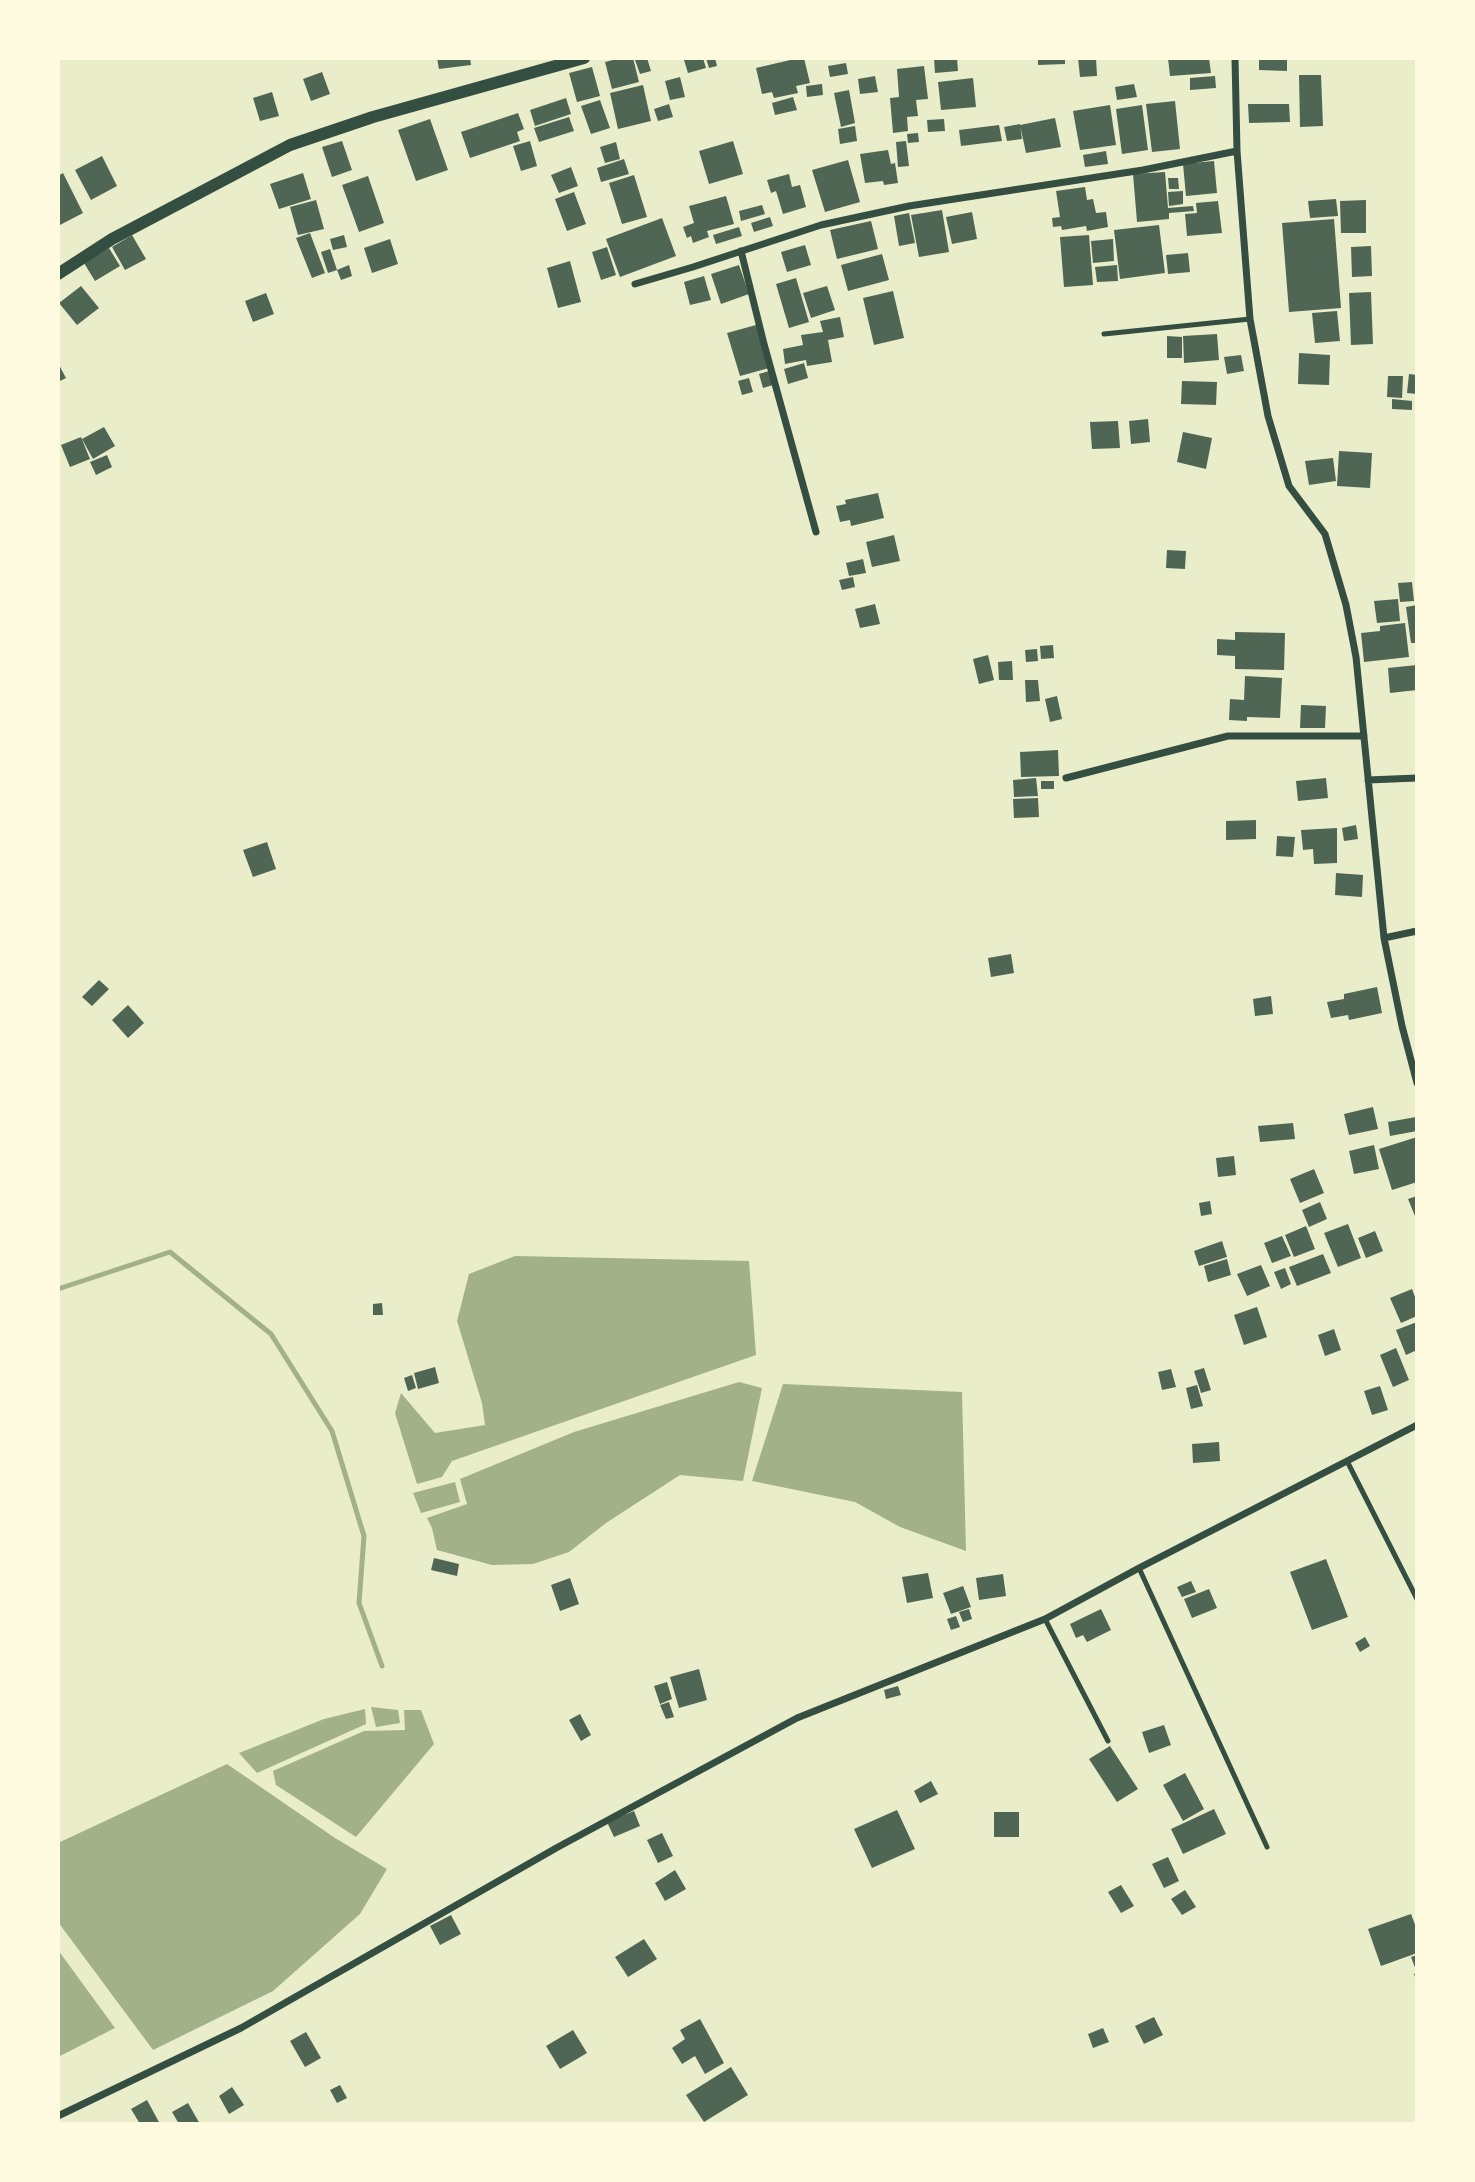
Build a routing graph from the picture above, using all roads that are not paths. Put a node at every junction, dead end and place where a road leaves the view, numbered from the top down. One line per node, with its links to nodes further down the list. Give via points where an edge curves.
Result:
1 (584, 58): 5 (street, via 290,145 111,239)
2 (1235, 58): 3 (street)
3 (1237, 151): 4 (street, via 909,206 821,225); 7 (street)
4 (741, 251): 6 (street); 9 (street)
5 (58, 274)
6 (635, 284)
7 (1250, 319): 8 (lane); 10 (street, via 1268,416 1290,486 1325,534 1346,605)
8 (1104, 334)
9 (816, 531)
10 (1364, 736): 11 (street, via 1228,736); 13 (street)
11 (1066, 778)
12 (1417, 778): 13 (street)
13 (1368, 780): 15 (street)
14 (1417, 931): 15 (street)
15 (1384, 938): 16 (street)
16 (1417, 1083)
17 (1417, 1425): 18 (street)
18 (1347, 1461): 19 (street); 20 (lane)
19 (1139, 1568): 21 (street); 23 (lane)
20 (1417, 1599)
21 (1045, 1619): 22 (lane); 24 (street, via 797,1718 558,1847 241,2028)
22 (1108, 1741)
23 (1267, 1847)
24 (58, 2116)

